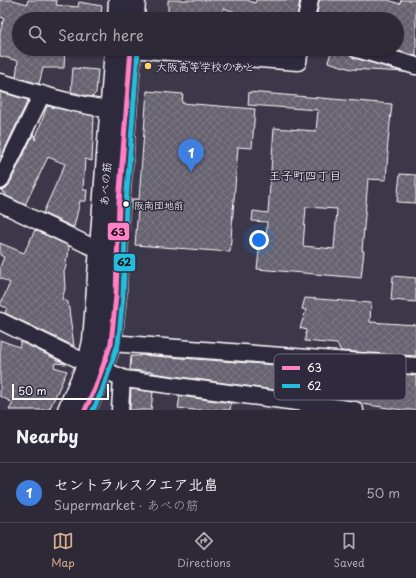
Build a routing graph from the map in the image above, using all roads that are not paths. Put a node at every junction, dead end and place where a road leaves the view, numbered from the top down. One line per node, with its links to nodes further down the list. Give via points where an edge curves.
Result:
1 (119, 0): 4 (main road)
2 (135, 0): 5 (main road)
3 (310, 0): 6 (street)
4 (118, 12)
5 (134, 12)
6 (307, 12)
7 (115, 56): 15 (main road, あべの筋)
8 (130, 56): 15 (main road, あべの筋)
9 (221, 56): 10 (street, via 298,62)
10 (299, 56)
11 (381, 56): 12 (street)
12 (416, 66)
13 (0, 82): 14 (street)
14 (42, 94): 15 (street); 16 (street)
15 (118, 110): 18 (main road, あべの筋); 20 (main road, あべの筋, via 119,203 116,296)
16 (0, 181)
17 (0, 203): 18 (street)
18 (100, 249): 23 (main road, あべの筋, via 93,341)
19 (0, 321): 23 (street)
20 (111, 343): 21 (street); 23 (main road, あべの筋)
21 (274, 355)
22 (406, 365): 24 (street)
23 (96, 366): 25 (street); 27 (main road, あべの筋); 28 (main road, あべの筋)
24 (416, 366)
25 (122, 378): 26 (street); 29 (street)
26 (277, 405): 30 (street)
27 (68, 410)
28 (85, 410)
29 (120, 410)
30 (355, 410)

